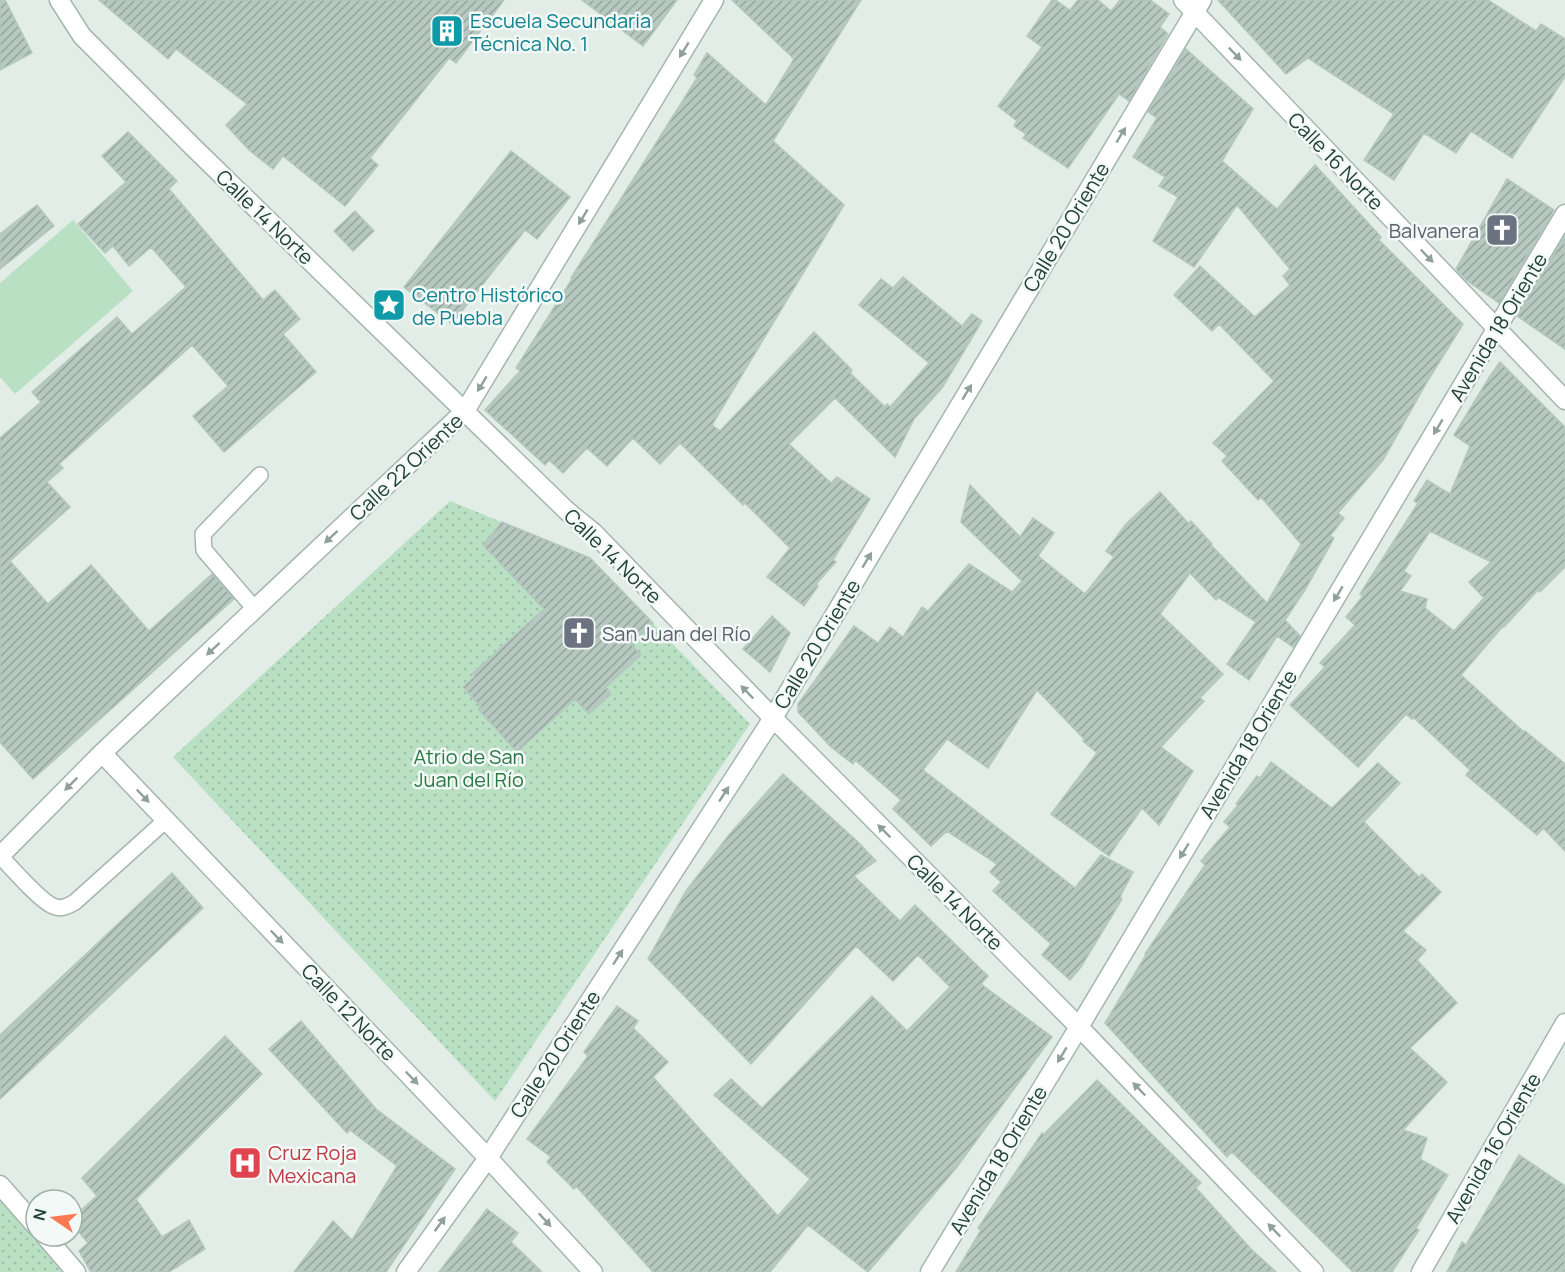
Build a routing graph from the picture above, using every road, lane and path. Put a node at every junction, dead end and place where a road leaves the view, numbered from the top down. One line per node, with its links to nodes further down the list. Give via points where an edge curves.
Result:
1 (59, 0): 7 (street, Calle 14 Norte, via 82,36)
2 (714, 0): 7 (street, Calle 22 Oriente, one-way to 7)
3 (1193, 4): 5 (street, Calle 16 Norte, one-way to 5); 10 (street, Calle 20 Oriente, one-way to 3)
4 (1565, 214): 5 (street, Avenida 18 Oriente)
5 (1497, 329): 6 (street, Calle 16 Norte); 15 (street, Avenida 18 Oriente, one-way to 15)
6 (1565, 400)
7 (465, 411): 9 (street, Calle 22 Oriente, one-way to 9); 10 (street, Calle 14 Norte, one-way to 7, via 594,533)
8 (260, 475): 9 (lane, via 203,534 204,550)
9 (255, 609): 11 (street, Calle 22 Oriente, one-way to 11)
10 (773, 718): 15 (street, Calle 14 Norte, one-way to 10); 16 (street, Calle 20 Oriente, one-way to 10)
11 (102, 753): 12 (street, Calle 12 Norte, one-way to 12); 13 (street, Calle 22 Oriente, one-way to 13)
12 (166, 820): 13 (lane, via 65,908 45,902); 16 (street, Calle 12 Norte, one-way to 16)
13 (0, 856)
14 (1565, 1023): 25 (street, Avenida 16 Oriente)
15 (1079, 1027): 23 (street, Avenida 18 Oriente, one-way to 23); 24 (street, Calle 14 Norte, one-way to 15)
16 (488, 1158): 21 (street, Calle 20 Oriente, one-way to 16); 22 (street, Calle 12 Norte, one-way to 22)
17 (0, 1185): 18 (street)
18 (24, 1212)
19 (55, 1248): 20 (street)
20 (76, 1272)
21 (406, 1272)
22 (593, 1272)
23 (930, 1272)
24 (1314, 1272)
25 (1420, 1272)

